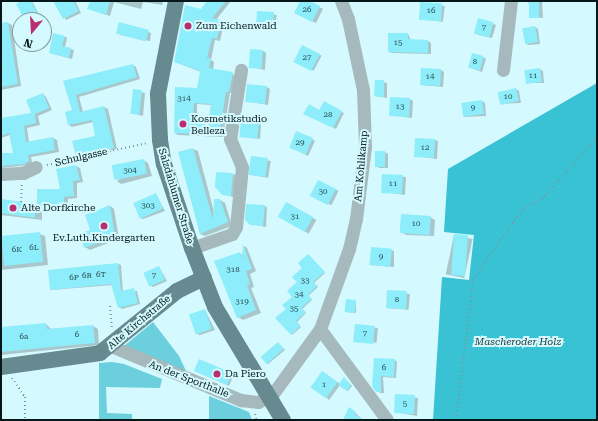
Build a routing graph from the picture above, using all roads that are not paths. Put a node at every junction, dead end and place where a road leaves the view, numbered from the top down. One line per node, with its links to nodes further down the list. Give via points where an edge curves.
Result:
1 (176, 1): 8 (main road, Salzdahlumer Straße, via 160,84 158,121 161,148)
2 (341, 1): 10 (street, Am Kohlikamp, via 348,19 363,90 365,147 356,219 349,250)
3 (511, 1): 5 (street)
4 (241, 70): 8 (street, Salzdahlumer Straße, via 230,139 242,167 236,227 232,234)
5 (503, 70)
6 (36, 167): 7 (street, via 23,173)
7 (1, 174)
8 (192, 248): 9 (main road, Salzdahlumer Straße)
9 (204, 278): 11 (main road, Alte Kirchstraße, via 177,291); 13 (main road, Salzdahlumer Straße, via 221,319)
10 (320, 329): 13 (street, Am Kohlikamp); 15 (street)
11 (114, 344): 12 (main road, Alte Kirchstraße, via 89,356); 13 (street, An der Sporthalle, via 241,400 253,402)
12 (4, 367)
13 (269, 398): 14 (main road, Salzdahlumer Straße)
14 (283, 420)
15 (387, 420)

